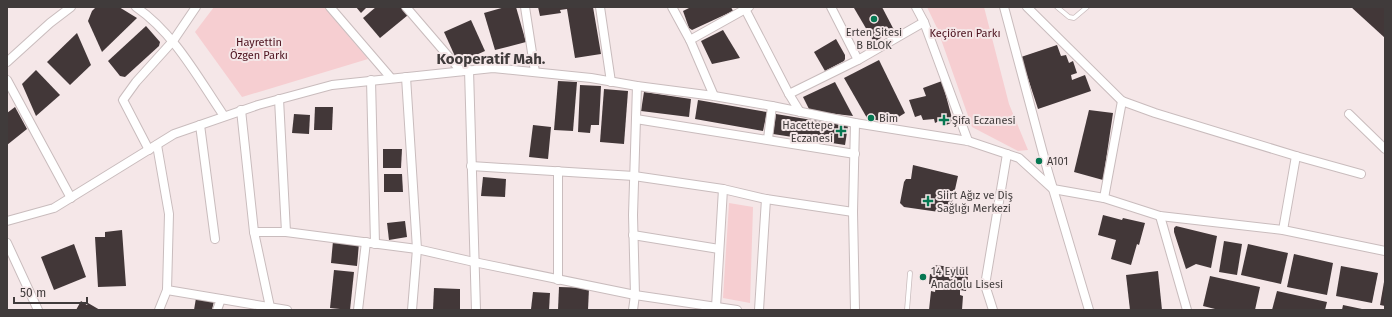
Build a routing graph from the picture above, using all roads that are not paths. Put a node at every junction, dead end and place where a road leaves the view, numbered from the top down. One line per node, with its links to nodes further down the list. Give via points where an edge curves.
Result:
1 (71, 7): 20 (street)
2 (136, 7): 18 (street, via 146,13)
3 (196, 7): 18 (street)
4 (330, 7): 24 (street)
5 (406, 7): 21 (street)
6 (525, 7): 22 (street)
7 (600, 7): 27 (street)
8 (672, 7): 17 (street)
9 (831, 7): 19 (street)
10 (916, 7): 16 (street)
11 (1004, 7): 54 (street)
12 (1027, 7): 32 (street)
13 (1057, 7): 14 (lane, via 1074,18)
14 (1087, 7)
15 (746, 8): 17 (street); 29 (street)
16 (924, 22): 19 (street); 42 (street)
17 (690, 40): 30 (street)
18 (173, 41): 37 (street); 45 (street, via 123,100)
19 (858, 60): 29 (street)
20 (7, 62)
21 (465, 71): 22 (street, via 493,68); 23 (street); 49 (street)
22 (535, 72): 27 (street)
23 (406, 77): 24 (street); 69 (street)
24 (391, 78): 26 (street)
25 (7, 80): 55 (street)
26 (371, 80): 31 (street, via 332,85); 68 (street)
27 (611, 82): 28 (street)
28 (637, 86): 30 (street); 38 (street)
29 (789, 94): 35 (street)
30 (714, 96): 33 (street)
31 (279, 99): 34 (street); 63 (street)
32 (1122, 101): 48 (street); 56 (street)
33 (772, 106): 35 (street); 41 (street)
34 (241, 110): 37 (street); 62 (street)
35 (800, 112): 39 (street)
36 (1349, 114): 44 (street)
37 (224, 116): 40 (street)
38 (636, 119): 41 (street); 52 (street)
39 (855, 123): 42 (street); 46 (street)
40 (200, 125): 43 (street, via 174,134); 65 (street)
41 (768, 139): 46 (street)
42 (968, 141): 47 (street)
43 (157, 145): 45 (street); 75 (street, via 169,214)
44 (1385, 149)
45 (149, 150): 55 (street)
46 (855, 154): 58 (street)
47 (1007, 154): 54 (street, via 1019,158); 92 (street, via 985,285)
48 (1296, 156): 51 (street); 61 (street)
49 (471, 166): 50 (street); 72 (street)
50 (558, 171): 52 (street); 74 (street)
51 (1361, 174)
52 (634, 176): 53 (street); 64 (street)
53 (723, 189): 57 (street); 70 (street)
54 (1053, 189): 56 (street); 93 (street)
55 (71, 198): 60 (street, via 54,208)
56 (1104, 198): 59 (street)
57 (766, 199): 58 (street); 89 (street)
58 (853, 212): 90 (street)
59 (1160, 216): 61 (street); 94 (street)
60 (7, 221)
61 (1283, 230): 71 (street)
62 (254, 232): 63 (street); 79 (street)
63 (286, 232): 66 (street)
64 (633, 235): 70 (street); 76 (street)
65 (215, 239)
66 (366, 242): 68 (street); 84 (street)
67 (7, 243): 80 (street)
68 (375, 244): 69 (street)
69 (417, 249): 72 (street); 85 (street)
70 (719, 249): 78 (street)
71 (1385, 251)
72 (474, 262): 74 (street); 86 (street)
73 (910, 272): 91 (lane)
74 (558, 280): 76 (street)
75 (167, 290): 77 (street); 81 (street)
76 (635, 295): 78 (street); 87 (street)
77 (221, 299): 79 (street); 82 (street)
78 (716, 307): 88 (street)
79 (270, 309): 83 (street)
80 (38, 310)
81 (158, 310)
82 (217, 310)
83 (287, 310)
84 (358, 310)
85 (412, 310)
86 (476, 310)
87 (633, 310)
88 (737, 310)
89 (759, 310)
90 (855, 310)
91 (907, 310)
92 (993, 310)
93 (1089, 310)
94 (1187, 310)

